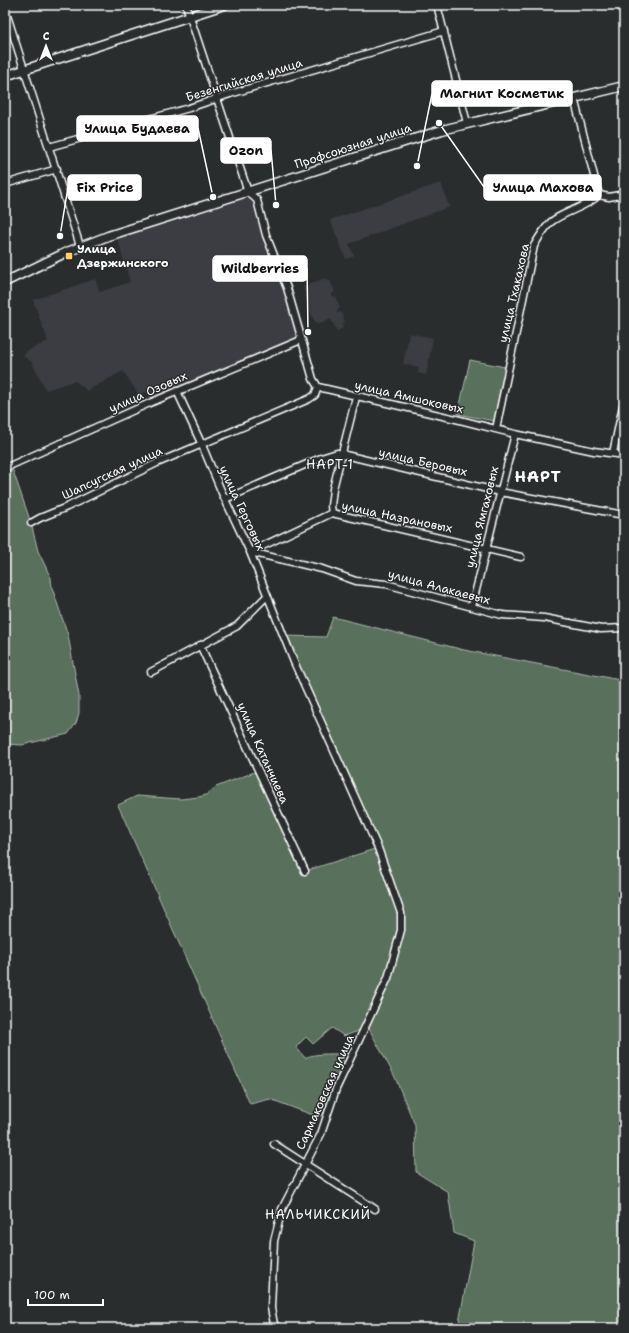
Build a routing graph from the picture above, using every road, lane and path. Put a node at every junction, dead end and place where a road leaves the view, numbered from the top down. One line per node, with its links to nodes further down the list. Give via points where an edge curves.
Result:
1 (186, 5): 5 (street)
2 (224, 5): 5 (street)
3 (437, 5): 6 (street)
4 (5, 9): 7 (street)
5 (190, 16): 7 (street); 10 (street)
6 (444, 31): 10 (street, Безенгийская улица); 12 (street)
7 (24, 70): 8 (street); 13 (street)
8 (5, 76)
9 (624, 86): 11 (street, Профсоюзная улица)
10 (217, 98): 13 (street, Безенгийская улица); 16 (street)
11 (574, 98): 12 (street, Профсоюзная улица); 18 (street)
12 (467, 123): 16 (street, Профсоюзная улица)
13 (49, 147): 14 (street)
14 (57, 169): 15 (street); 19 (street)
15 (5, 184)
16 (248, 192): 19 (street, Профсоюзная улица); 21 (street, via 257,200 266,235 287,288)
17 (624, 194): 18 (street, via 609,197)
18 (599, 195): 26 (street, улица Тхакахова, via 552,221 534,246)
19 (80, 246): 20 (street, Профсоюзная улица)
20 (5, 282)
21 (301, 340): 22 (street); 23 (street, улица Озовых)
22 (318, 387): 24 (street, улица Амшоковых); 28 (street, via 315,395 309,399)
23 (177, 391): 28 (street, улица Герговых); 32 (street, улица Озовых)
24 (356, 397): 26 (street, улица Амшоковых); 30 (street)
25 (624, 401): 29 (street)
26 (496, 429): 27 (street, улица Амшоковых)
27 (515, 434): 29 (street, улица Амшоковых); 33 (street, улица Ямгаховых)
28 (202, 445): 34 (street, улица Герговых); 37 (street, Шапсугская улица, via 157,463)
29 (613, 453): 31 (street, улица Амшоковых)
30 (342, 454): 33 (street, улица Беровых); 34 (street, улица Беровых, via 321,458); 35 (street, via 332,498)
31 (624, 455)
32 (5, 468)
33 (500, 492): 36 (street, улица Беровых); 38 (street, улица Ямгаховых)
34 (224, 499): 39 (street, улица Герговых)
35 (332, 513): 38 (street, улица Назрановых); 39 (street, улица Назрановых)
36 (624, 515)
37 (31, 523)
38 (486, 548): 40 (street, улица Назрановых); 42 (street, улица Ямгаховых)
39 (250, 552): 41 (street, улица Герговых); 42 (street, улица Алакаевых, via 322,569 356,581 386,584)
40 (521, 557)
41 (267, 596): 44 (street, улица Герговых); 45 (street, via 237,626)
42 (472, 606): 43 (street, улица Алакаевых, via 508,616 544,618 602,629)
43 (624, 628)
44 (284, 636): 49 (street, Сармаковская улица, via 378,848 401,914 401,930 388,978 336,1089 321,1134)
45 (200, 645): 46 (street); 47 (street, улица Катанчиева)
46 (151, 672)
47 (305, 871)
48 (274, 1144): 49 (street)
49 (305, 1164): 50 (street); 51 (street, Сармаковская улица, via 282,1209 274,1241 271,1308 274,1324)
50 (375, 1209)
51 (278, 1328)

